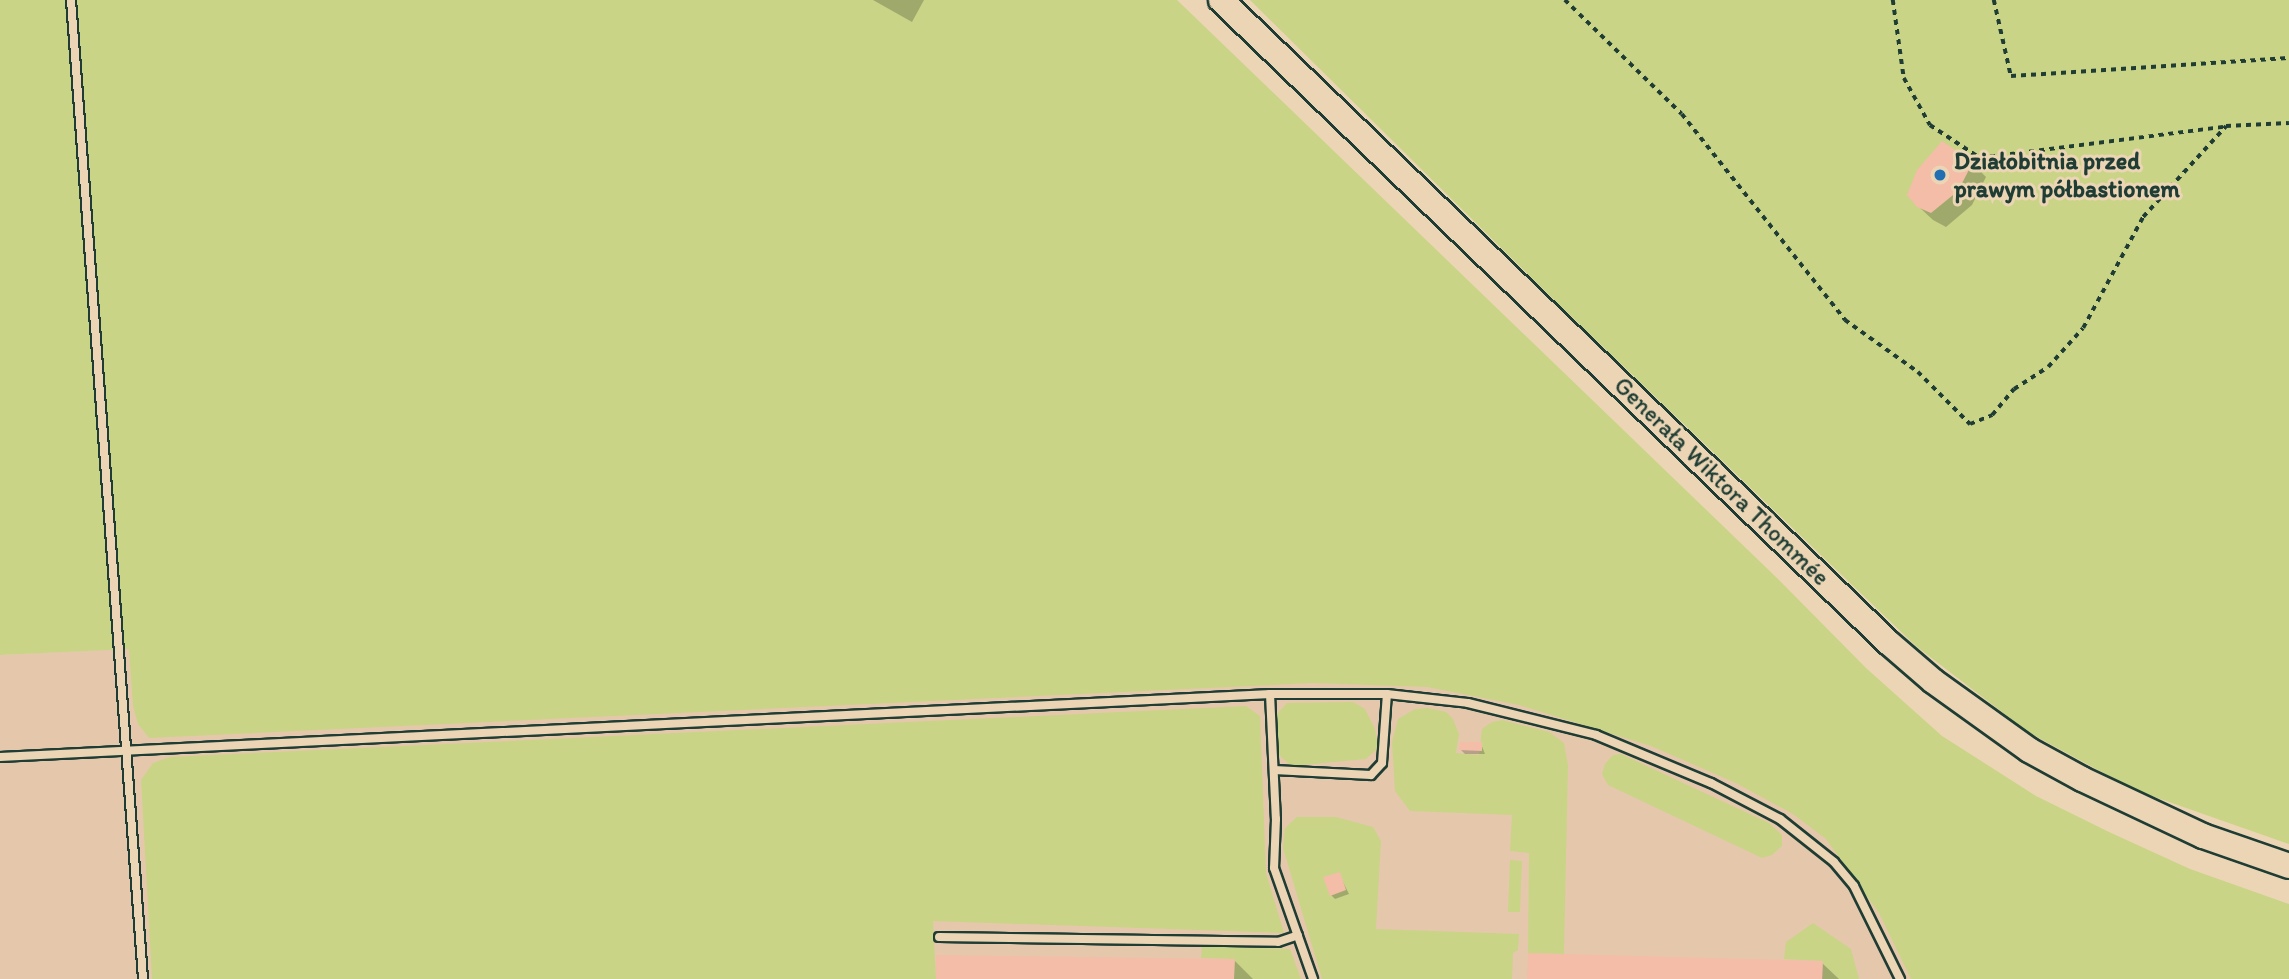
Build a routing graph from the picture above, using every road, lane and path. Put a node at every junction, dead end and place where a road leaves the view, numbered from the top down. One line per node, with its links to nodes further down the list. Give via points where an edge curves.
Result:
1 (71, 0): 11 (lane)
2 (1221, 0): 14 (main road, Generała Wiktora Thommée, via 1933,681 2029,750 2082,779 2203,836)
3 (1565, 0): 8 (path, via 1682,114 1845,320 1918,372 1970,424 1992,415 2014,389 2048,367 2083,328 2143,218)
4 (1893, 0): 8 (path, via 1904,78 1930,125 1980,158)
5 (1994, 0): 6 (path, via 2011,76)
6 (2289, 58)
7 (2289, 123): 8 (path)
8 (2225, 127)
9 (1270, 694): 10 (lane); 11 (lane); 13 (lane)
10 (1387, 694): 13 (lane, via 1382,763 1371,775); 17 (lane, via 1468,704 1596,735 1711,783 1780,819 1834,862 1854,886)
11 (127, 751): 12 (lane); 18 (lane)
12 (0, 757)
13 (1274, 771): 15 (lane, via 1274,868)
14 (2289, 866)
15 (1298, 935): 16 (lane, via 1278,942); 19 (lane)
16 (939, 937)
17 (1897, 978)
18 (143, 979)
19 (1313, 979)

